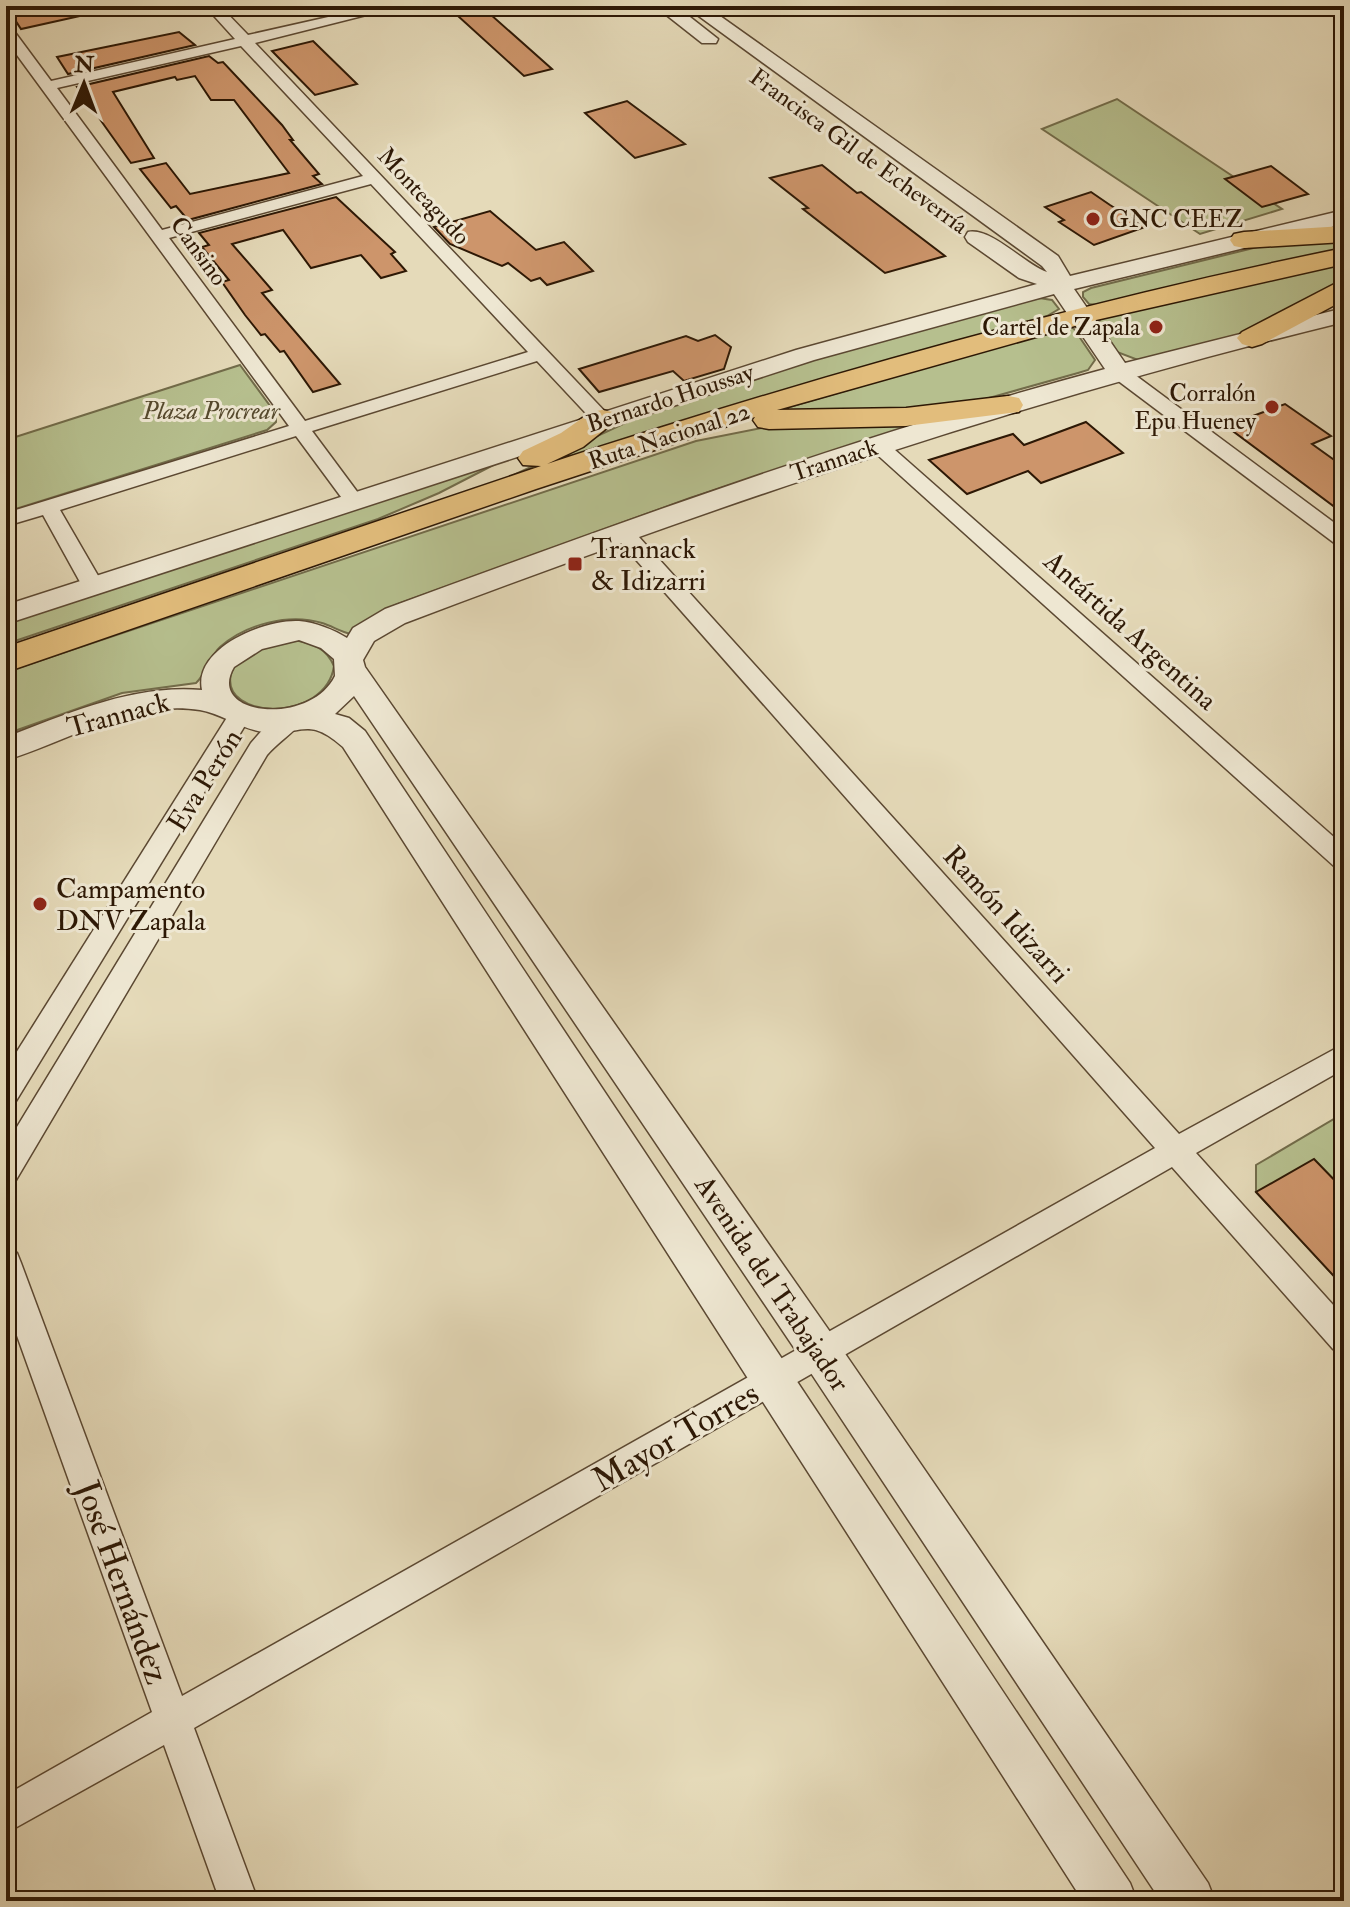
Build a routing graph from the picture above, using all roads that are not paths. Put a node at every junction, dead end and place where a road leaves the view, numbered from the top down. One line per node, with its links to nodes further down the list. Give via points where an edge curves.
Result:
1 (212, 6): 6 (street, Monteagudo)
2 (395, 6): 6 (street)
3 (664, 6): 7 (street, Francisca Gil de Echeverría)
4 (694, 6): 9 (street, Francisca Gil de Echeverría)
5 (6, 30): 8 (street, Cansino)
6 (245, 40): 8 (street); 11 (street, Monteagudo)
7 (764, 81)
8 (47, 86): 15 (street, Cansino)
9 (904, 158): 10 (street); 18 (street, Francisca Gil de Echeverría, via 1050,261)
10 (877, 166)
11 (374, 178): 15 (street); 23 (street, Monteagudo)
12 (1344, 217): 16 (street, Bernardo Houssay)
13 (960, 226): 18 (street, Francisca Gil de Echeverría, via 1020,269)
14 (1344, 234): 16 (main road)
15 (158, 236): 27 (street, Cansino)
16 (1244, 240): 18 (street, Bernardo Houssay)
17 (1344, 256): 20 (main road, Ruta Nacional 22)
18 (1060, 285): 20 (street, Francisca Gil de Echeverría); 26 (street, Bernardo Houssay, via 820,351)
19 (1344, 288): 22 (main road)
20 (1080, 315): 24 (street, Francisca Gil de Echeverría); 29 (main road, Ruta Nacional 22)
21 (1344, 315): 22 (street, Trannack)
22 (1252, 338): 24 (street, Trannack)
23 (540, 354): 26 (street, Monteagudo); 27 (street)
24 (1120, 373): 25 (street, Trannack); 35 (street)
25 (1008, 405): 28 (street, Trannack); 29 (main road, via 906,417 761,421)
26 (602, 419): 30 (street, Bernardo Houssay); 33 (main road, via 572,440 459,492)
27 (300, 428): 30 (street, Cansino); 31 (street)
28 (879, 446): 34 (street, Trannack); 43 (street, Antártida Argentina)
29 (608, 456): 33 (main road, Ruta Nacional 22)
30 (354, 501): 36 (street, Bernardo Houssay)
31 (48, 507): 32 (street); 36 (street)
32 (6, 520)
33 (410, 522): 38 (main road, Ruta Nacional 22)
34 (622, 531): 39 (street, Trannack, via 395,616 363,635); 46 (street, Ramón Idizarri)
35 (1344, 540)
36 (93, 586): 37 (street, Bernardo Houssay)
37 (6, 615)
38 (6, 660)
39 (350, 664): 40 (street, via 343,648 316,633 261,636 221,665 217,677 218,690); 41 (street, Trannack, via 343,690 334,700); 50 (street, Avenida del Trabajador)
40 (236, 712): 41 (street, Trannack, via 265,720); 42 (street, Trannack, via 205,698 157,699); 45 (street, Eva Perón)
41 (299, 717): 47 (street, Eva Perón, via 259,749); 51 (street, Avenida del Trabajador, via 338,725 354,739)
42 (6, 749)
43 (1344, 860)
44 (1344, 1055): 46 (street, Mayor Torres)
45 (6, 1093)
46 (1176, 1151): 49 (street, Ramón Idizarri); 50 (street, Mayor Torres)
47 (6, 1171)
48 (6, 1263): 52 (street, José Hernández)
49 (1344, 1339)
50 (821, 1353): 51 (street, Mayor Torres); 56 (street, Avenida del Trabajador)
51 (774, 1380): 52 (street, Mayor Torres); 55 (street, Avenida del Trabajador)
52 (174, 1720): 53 (street, Mayor Torres); 54 (street, José Hernández)
53 (6, 1815)
54 (239, 1901)
55 (1112, 1901)
56 (1190, 1901)

